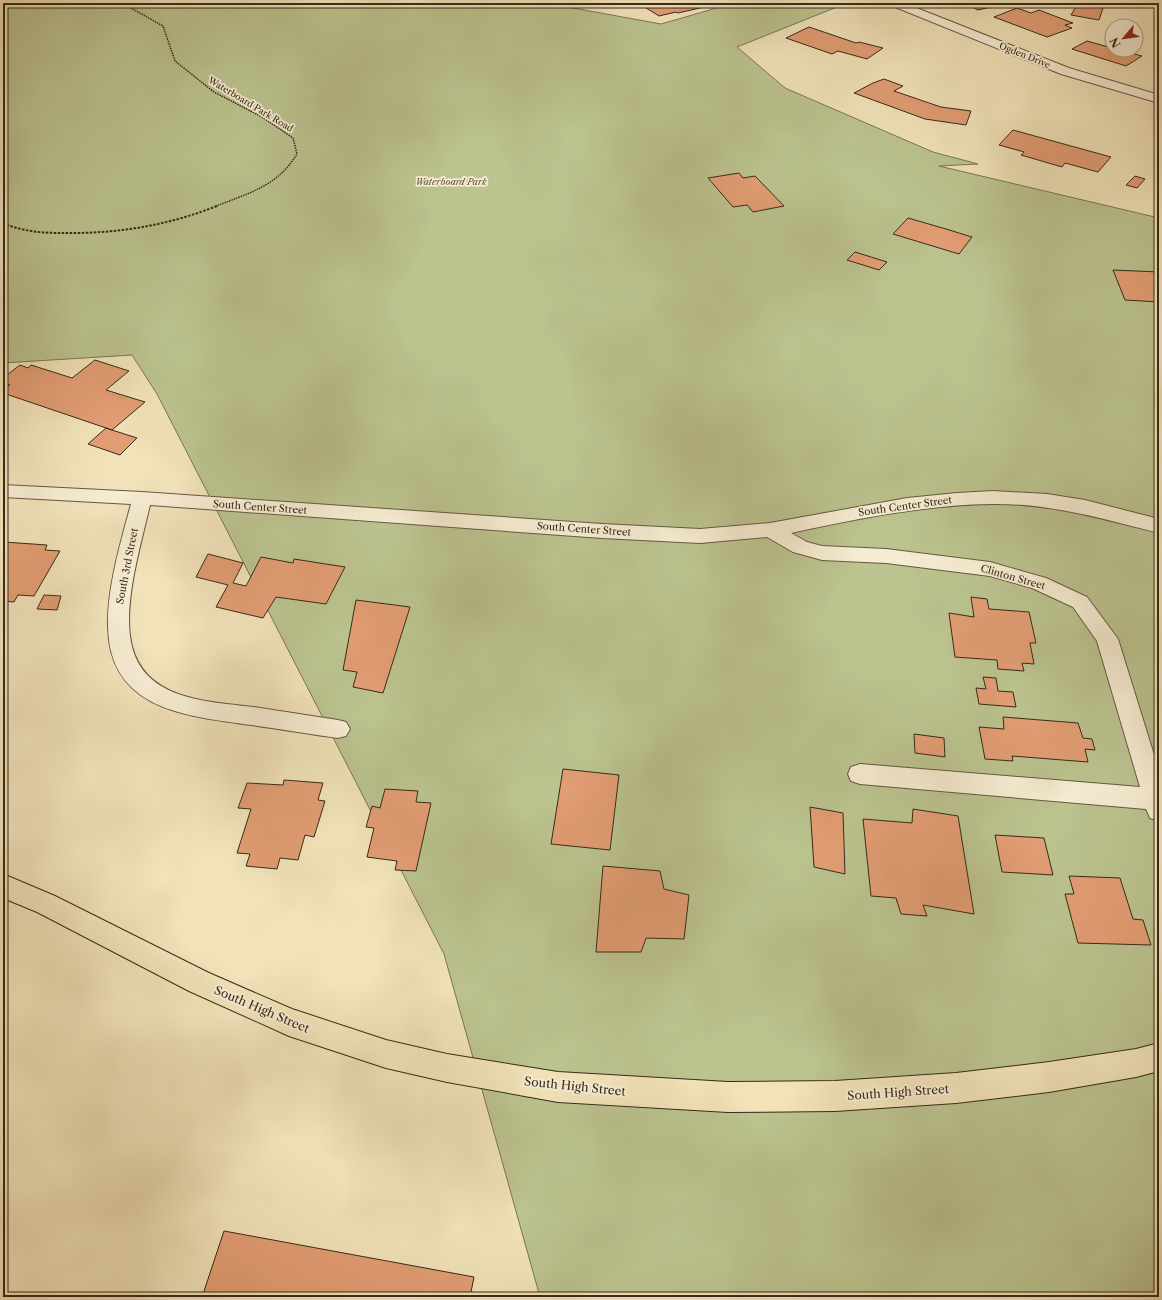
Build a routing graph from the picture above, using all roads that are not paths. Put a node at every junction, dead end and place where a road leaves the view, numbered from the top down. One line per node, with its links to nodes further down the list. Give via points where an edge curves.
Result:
1 (894, 3): 2 (street, Ogden Drive, via 1065,71)
2 (1159, 99)
3 (3, 491): 4 (street, South Center Street)
4 (142, 498): 6 (street, South Center Street, via 700,536); 7 (street, South 3rd Street, via 118,613 121,647 126,663 137,679 145,687 170,700 195,707)
5 (1159, 526): 6 (street, South Center Street, via 1085,507 993,497 908,505)
6 (770, 530): 9 (street, Clinton Street, via 800,547 822,553 886,556 990,569 1039,583 1080,602 1107,639)
7 (338, 729)
8 (860, 774): 9 (street)
9 (1157, 805)
10 (3, 886): 11 (main road, South High Street, via 46,904 199,982 296,1024 386,1054 447,1068 558,1087 728,1097 835,1096 956,1088 1049,1077)
11 (1159, 1057)

